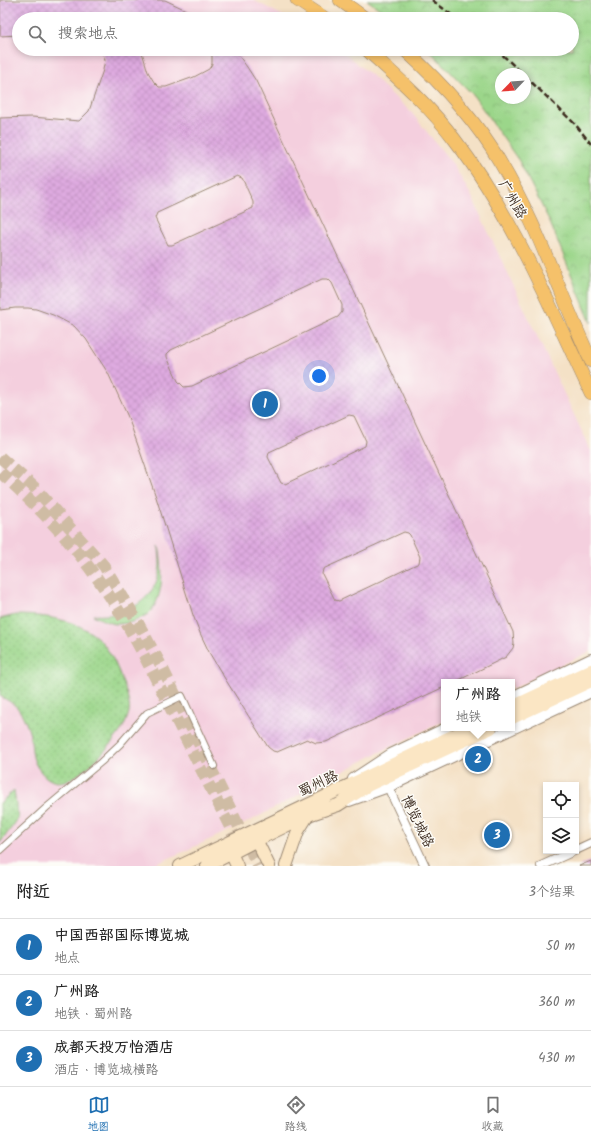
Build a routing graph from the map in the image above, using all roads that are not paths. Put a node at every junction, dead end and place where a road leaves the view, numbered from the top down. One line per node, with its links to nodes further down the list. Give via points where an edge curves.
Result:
1 (297, 0): 3 (main road)
2 (340, 0): 4 (main road)
3 (315, 12)
4 (356, 12)
5 (374, 56): 10 (main road, 广州路, via 410,90 455,139 492,194 524,252)
6 (411, 56): 7 (main road, 广州路, via 468,116 500,161 533,227)
7 (580, 338): 8 (street); 9 (main road, 广州路)
8 (591, 351)
9 (591, 361)
10 (591, 394)
11 (591, 659): 15 (street)
12 (591, 670): 16 (main road)
13 (591, 682): 17 (main road)
14 (591, 692): 18 (street)
15 (515, 695)
16 (515, 707)
17 (515, 717)
18 (515, 728)
19 (441, 730): 25 (street, via 391,754)
20 (463, 731): 25 (main road, 蜀州路)
21 (485, 731): 26 (main road, 蜀州路, via 369,785)
22 (508, 731): 24 (street)
23 (214, 766): 32 (street, via 182,696 147,714 106,757)
24 (388, 787): 26 (street); 39 (street, 博览城路)
25 (329, 794): 28 (main road, 蜀州路)
26 (338, 805): 27 (main road, 蜀州路)
27 (308, 815): 28 (main road, 蜀州路); 38 (main road, via 298,831)
28 (255, 835): 30 (main road, 蜀州路); 37 (main road)
29 (591, 843): 31 (street)
30 (229, 849): 34 (main road, 蜀州路); 35 (main road, 蜀州路); 36 (main road)
31 (579, 849)
32 (0, 850)
33 (568, 854): 40 (street)
34 (180, 866)
35 (207, 866)
36 (237, 866)
37 (269, 866)
38 (286, 866)
39 (425, 866)
40 (541, 866)

